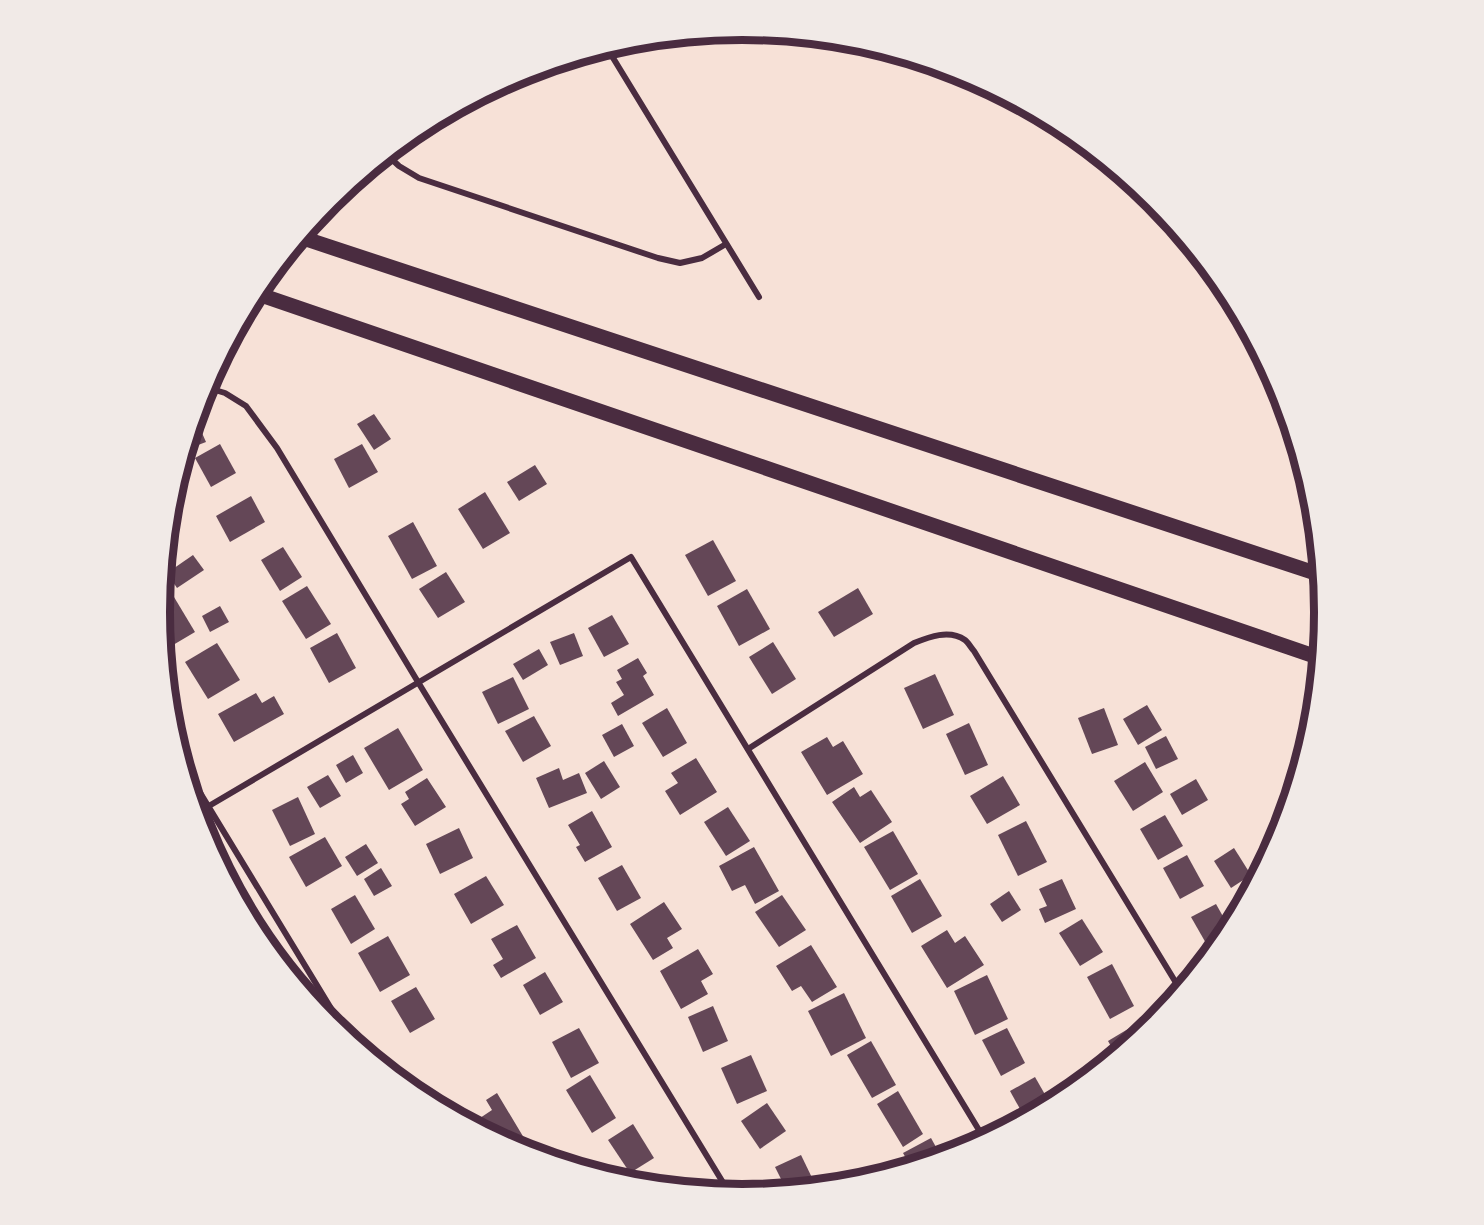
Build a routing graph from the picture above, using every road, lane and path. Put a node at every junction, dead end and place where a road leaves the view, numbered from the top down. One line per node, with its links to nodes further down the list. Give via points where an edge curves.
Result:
1 (612, 56): 4 (street)
2 (393, 160): 4 (street, via 420,178 658,258 680,263 702,258)
3 (308, 240): 8 (highway)
4 (726, 244): 6 (street)
5 (265, 296): 9 (highway)
6 (759, 297)
7 (216, 390): 10 (street, via 246,406 277,448)
8 (1313, 573)
9 (1312, 655)
10 (418, 682): 11 (street, via 631,557); 13 (street); 18 (street)
11 (748, 749): 15 (street, via 914,643 944,635 965,640); 17 (street)
12 (198, 790): 13 (street)
13 (208, 806): 14 (street); 16 (street)
14 (205, 808)
15 (1177, 984)
16 (333, 1012)
17 (980, 1132)
18 (724, 1184)

